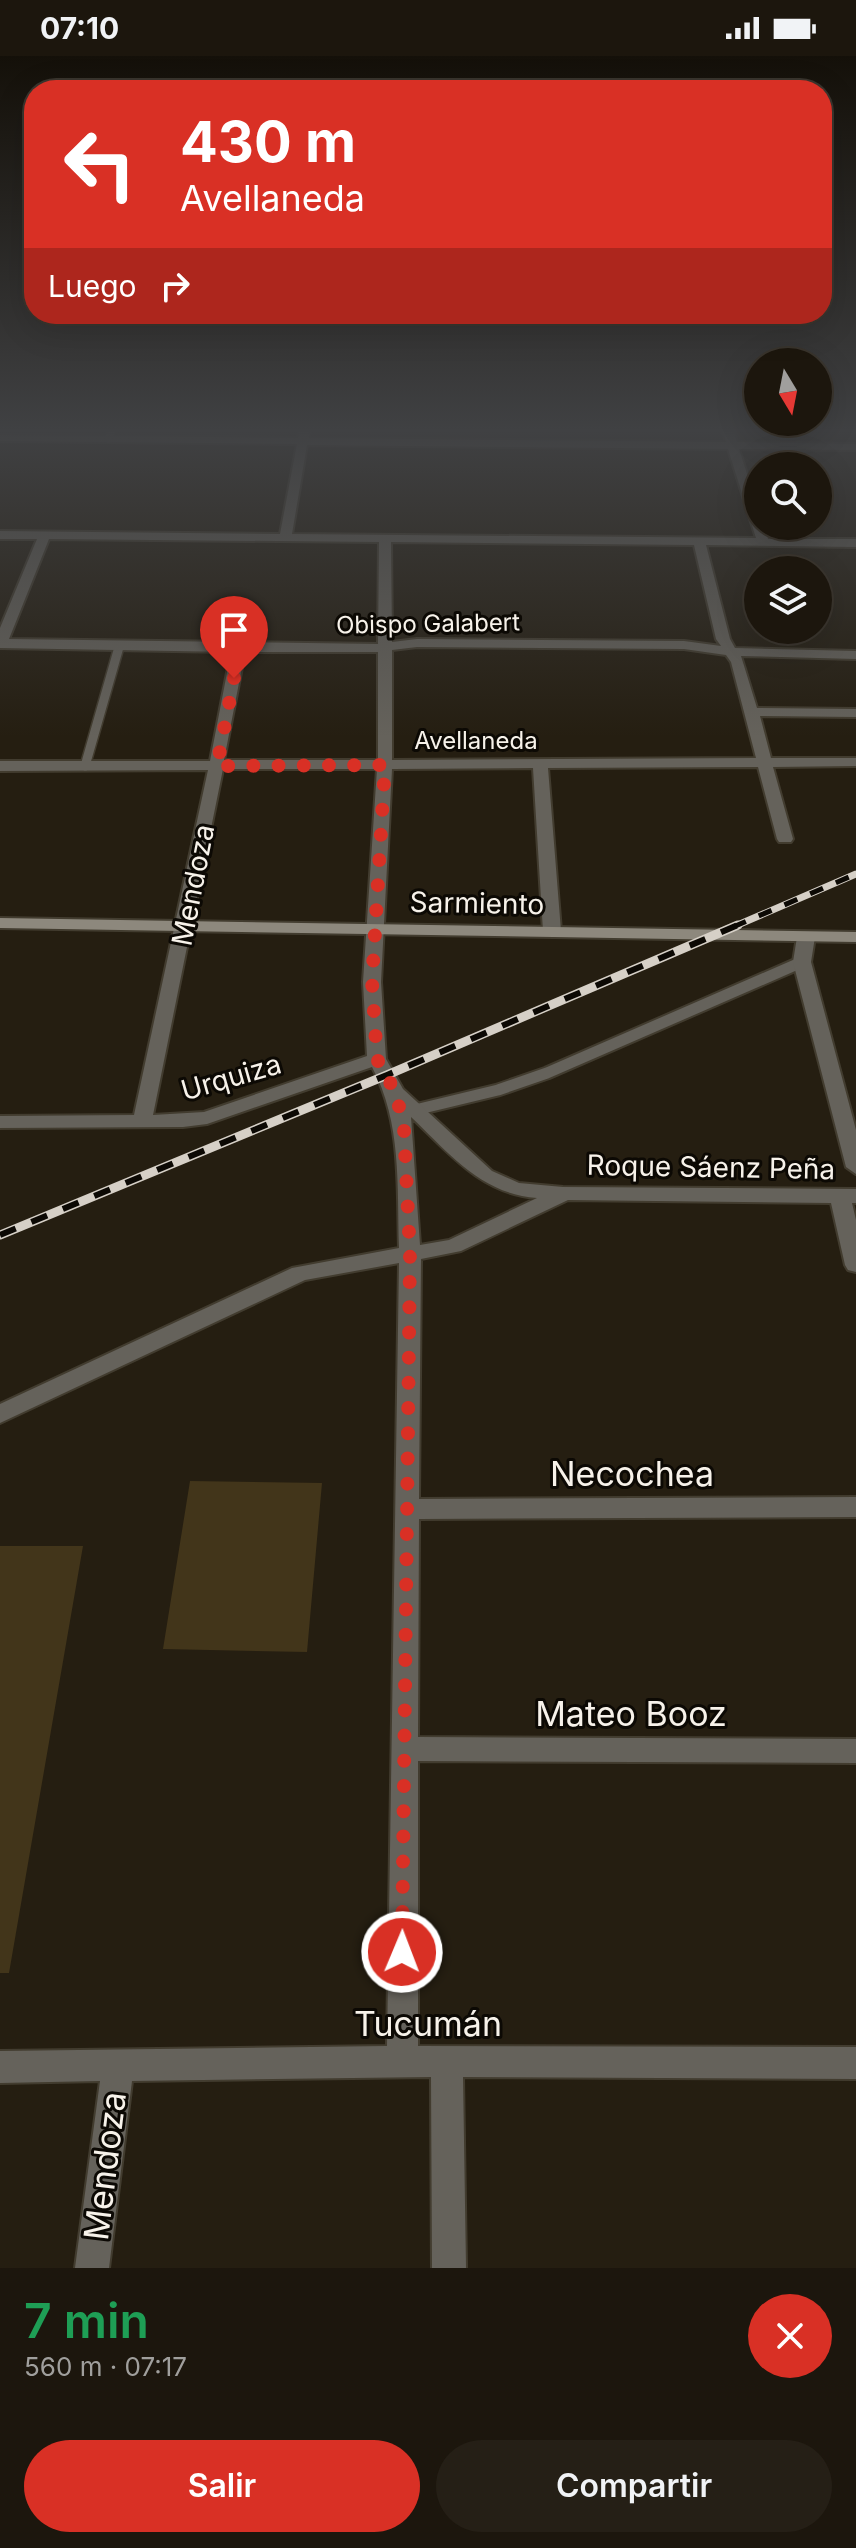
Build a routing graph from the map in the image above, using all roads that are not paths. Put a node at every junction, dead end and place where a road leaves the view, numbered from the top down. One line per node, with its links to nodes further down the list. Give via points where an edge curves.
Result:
1 (286, 531): 5 (street)
2 (760, 531): 8 (street)
3 (0, 535): 4 (street)
4 (44, 536): 5 (street); 10 (street)
5 (285, 538): 6 (street)
6 (385, 539): 7 (street); 12 (street)
7 (699, 541): 8 (street); 14 (street)
8 (763, 542): 9 (street)
9 (856, 543)
10 (0, 643): 11 (street, Obispo Galabert)
11 (119, 646): 13 (street, Obispo Galabert); 23 (lane)
12 (384, 646): 13 (street, Obispo Galabert); 14 (street, Obispo Galabert, via 684,645); 20 (street)
13 (239, 648): 24 (street, Mendoza)
14 (729, 650): 15 (street, Obispo Galabert); 16 (street, via 738,662)
15 (856, 655)
16 (753, 712): 17 (street); 19 (street)
17 (856, 713)
18 (856, 762): 19 (street, Avellaneda)
19 (766, 763): 21 (street, Avellaneda); 25 (street)
20 (385, 765): 21 (street, Avellaneda); 24 (street, Avellaneda); 28 (street)
21 (540, 765): 29 (street)
22 (0, 766): 23 (street, Avellaneda)
23 (85, 766): 24 (street, Avellaneda)
24 (217, 766): 27 (street, Mendoza)
25 (785, 839)
26 (0, 923): 27 (street, Sarmiento)
27 (185, 924): 28 (street, Sarmiento); 36 (street, Mendoza)
28 (376, 927): 29 (street, Sarmiento); 33 (street, via 372,982)
29 (552, 931): 30 (street, Sarmiento)
30 (806, 937): 31 (street, Sarmiento); 32 (street)
31 (856, 937)
32 (802, 962): 35 (lane, via 547,1073); 38 (street)
33 (377, 1059): 34 (street); 36 (street, Urquiza, via 207,1118)
34 (396, 1093): 35 (street, Roque Sáenz Peña); 41 (street, via 404,1129)
35 (415, 1110): 39 (street, Roque Sáenz Peña, via 497,1183 516,1190)
36 (142, 1121): 37 (street, Urquiza)
37 (0, 1122)
38 (856, 1167)
39 (565, 1193): 40 (street, Roque Sáenz Peña); 41 (street, Roque Sáenz Peña, via 454,1246)
40 (848, 1196): 42 (street)
41 (410, 1254): 43 (street, Roque Sáenz Peña, via 300,1273); 45 (street)
42 (856, 1265)
43 (0, 1414)
44 (856, 1507): 45 (street, Necochea)
45 (408, 1509): 46 (street)
46 (405, 1749): 47 (street, Mateo Booz); 49 (street)
47 (856, 1751)
48 (447, 2061): 49 (street, Tucumán); 50 (street, Tucumán); 54 (street)
49 (403, 2062): 51 (street, Tucumán)
50 (856, 2063)
51 (118, 2064): 52 (street, Tucumán); 53 (street, Mendoza)
52 (0, 2067)
53 (92, 2268)
54 (449, 2268)

